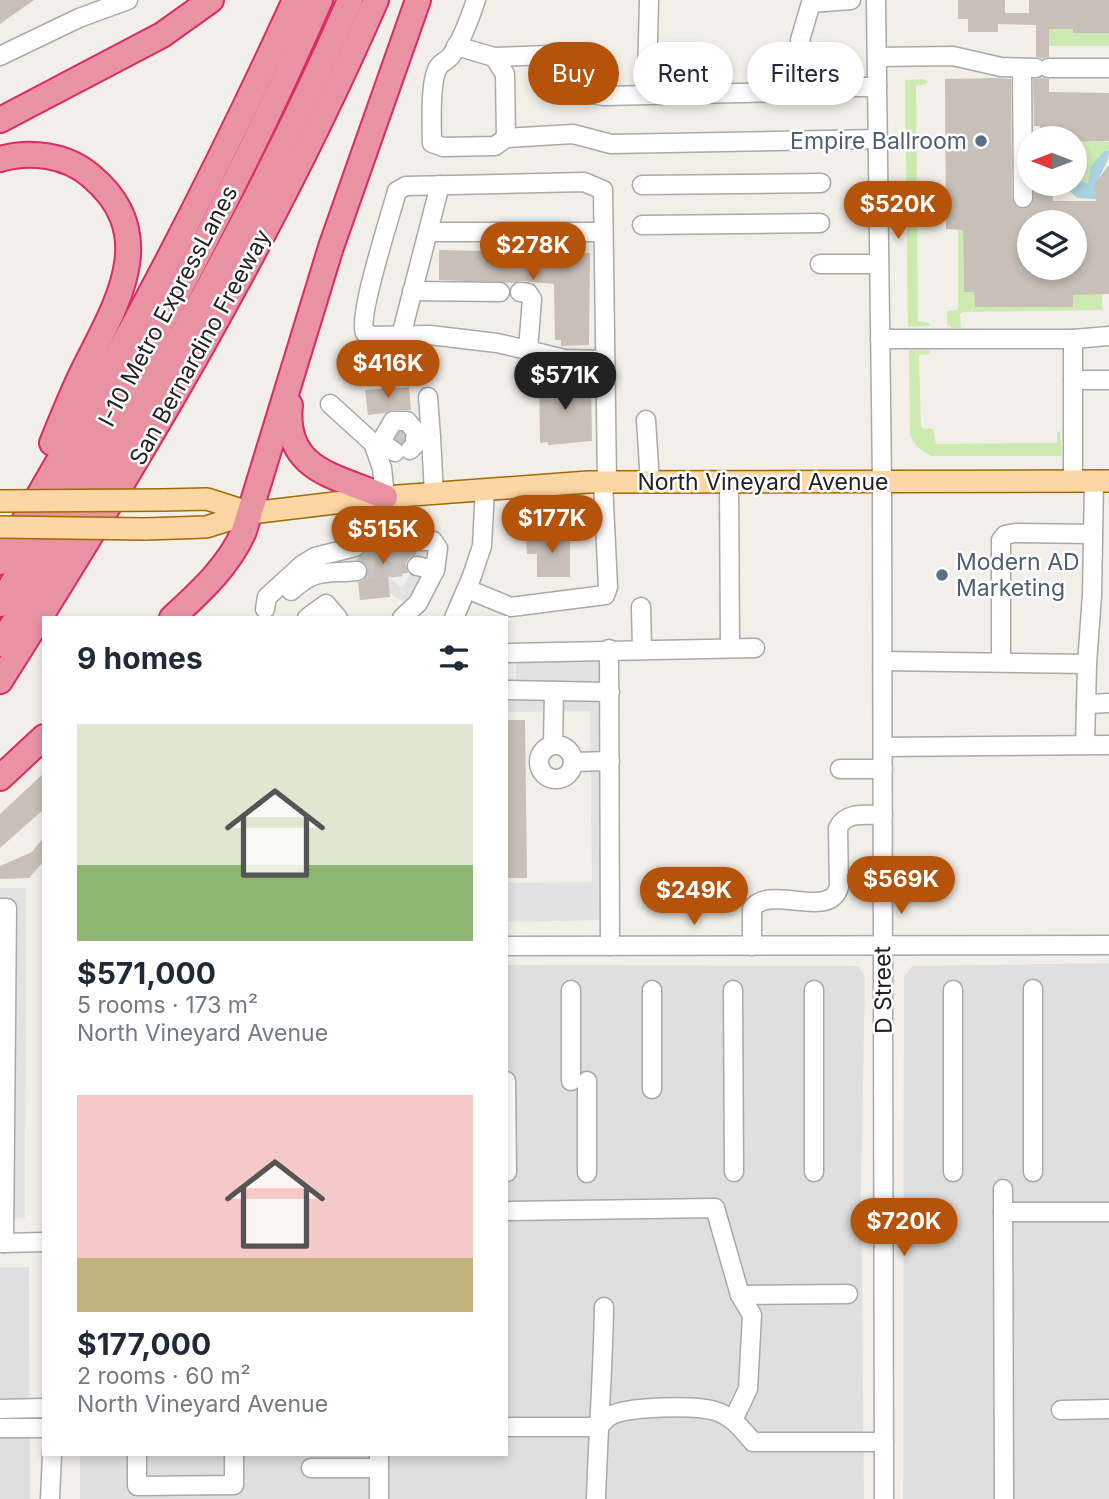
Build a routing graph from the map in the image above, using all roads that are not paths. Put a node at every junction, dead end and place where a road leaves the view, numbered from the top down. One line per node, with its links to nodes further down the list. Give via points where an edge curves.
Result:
1 (211, 0): 23 (highway, via 162,35)
2 (295, 0): 65 (highway, via 154,290)
3 (320, 0): 69 (highway, I-10 Metro ExpressLanes, via 182,284)
4 (350, 0): 77 (highway, I-10 Metro ExpressLanes, via 208,287 127,434)
5 (376, 0): 86 (highway, San Bernardino Freeway, via 303,160 219,317)
6 (418, 0): 46 (highway)
7 (476, 0): 14 (street)
8 (649, 0): 12 (street)
9 (851, 0): 13 (street, via 811,3)
10 (876, 0): 17 (street, D Street)
11 (126, 1): 15 (street)
12 (648, 42)
13 (801, 42)
14 (456, 46): 16 (street); 24 (street, via 438,67 431,102 432,143 495,146)
15 (0, 56)
16 (494, 57): 22 (street, via 550,55 562,59 585,93); 24 (street, via 505,74)
17 (877, 57): 18 (street, via 953,56); 21 (street, D Street)
18 (1036, 68): 19 (street); 30 (street)
19 (1109, 68)
20 (864, 87): 21 (street)
21 (877, 87): 25 (street, D Street)
22 (633, 95)
23 (0, 120)
24 (506, 138): 25 (street, via 573,134 611,144)
25 (878, 139): 36 (street, D Street)
26 (0, 159): 65 (highway, via 42,155 85,170 116,204 128,258 124,286)
27 (821, 183): 29 (street)
28 (440, 185): 33 (street); 34 (street, via 584,182 603,190); 40 (street, via 405,186 397,191 366,304 365,333)
29 (642, 185)
30 (1023, 198)
31 (820, 223): 32 (street)
32 (642, 225)
33 (428, 232): 34 (street); 37 (street)
34 (603, 232): 45 (street)
35 (820, 264): 36 (street)
36 (879, 264): 42 (street, D Street)
37 (412, 292): 38 (street); 40 (street)
38 (500, 292)
39 (520, 292): 44 (street, via 533,299)
40 (401, 336): 44 (street, via 430,335)
41 (1109, 336): 43 (street)
42 (880, 339): 43 (street); 57 (street, D Street)
43 (1073, 339): 47 (street)
44 (528, 350): 45 (street, via 565,359)
45 (605, 360): 54 (street)
46 (293, 366): 60 (highway, via 289,426 301,456 311,466); 62 (highway)
47 (1073, 380): 48 (street); 53 (street)
48 (1109, 380)
49 (428, 397): 52 (street)
50 (330, 404): 52 (street)
51 (646, 420): 55 (street)
52 (402, 443): 59 (street); 60 (street, via 382,468)
53 (1092, 481): 57 (main road, North Vineyard Avenue); 63 (street)
54 (605, 482): 55 (main road, North Vineyard Avenue); 58 (main road, North Vineyard Avenue); 68 (street, via 605,595 511,607)
55 (650, 482): 56 (main road, North Vineyard Avenue)
56 (729, 482): 57 (main road, North Vineyard Avenue); 78 (street)
57 (882, 482): 83 (street, D Street)
58 (485, 489): 59 (main road, North Vineyard Avenue); 68 (street, via 482,546)
59 (434, 494): 60 (main road, North Vineyard Avenue)
60 (385, 497): 62 (main road, North Vineyard Avenue)
61 (0, 501): 62 (main road, North Vineyard Avenue, bridge, via 207,499)
62 (251, 513): 65 (main road, North Vineyard Avenue, bridge, via 206,527); 72 (highway, via 237,549)
63 (1093, 534): 84 (street, via 1015,533 1001,540); 85 (street)
64 (415, 541): 75 (street, via 433,541 438,548 426,568 418,603)
65 (3, 545)
66 (355, 547): 71 (street, via 302,565 267,597)
67 (357, 571): 71 (street, via 307,577)
68 (467, 589): 76 (street)
69 (0, 604)
70 (641, 607): 81 (street)
71 (263, 613)
72 (174, 616)
73 (310, 616): 74 (street, via 326,604)
74 (336, 616)
75 (404, 616)
76 (455, 616)
77 (0, 644)
78 (730, 648): 79 (street); 81 (street)
79 (755, 648)
80 (609, 649): 81 (street); 82 (street); 89 (street)
81 (642, 649)
82 (508, 653)
83 (883, 661): 84 (street); 96 (street, D Street)
84 (1001, 663): 85 (street)
85 (1087, 664): 91 (street)
86 (0, 681)
87 (508, 687): 88 (street)
88 (554, 691): 89 (street); 93 (street)
89 (610, 692): 97 (street)
90 (1109, 703): 91 (street)
91 (1086, 704): 94 (street)
92 (42, 739): 101 (highway)
93 (553, 745): 98 (street, via 569,751); 98 (street, via 541,755 539,766 544,775 565,777)
94 (1085, 745): 95 (street); 96 (street)
95 (1109, 745)
96 (883, 747): 100 (street, D Street)
97 (610, 761): 98 (street); 106 (street)
98 (573, 762)
99 (840, 769): 100 (street)
100 (883, 769): 102 (street, D Street)
101 (0, 778)
102 (883, 815): 107 (street, via 842,821 838,828 839,887 832,899 759,901 752,909); 108 (street, D Street)
103 (0, 908): 115 (street, via 7,908)
104 (1109, 945): 108 (street)
105 (508, 946): 106 (street)
106 (610, 946): 107 (street)
107 (752, 946): 108 (street)
108 (882, 946): 140 (street, D Street)
109 (733, 989): 117 (street)
110 (814, 989): 118 (street)
111 (1033, 989): 120 (street)
112 (571, 990): 121 (street)
113 (652, 990): 116 (street)
114 (953, 990): 119 (street)
115 (3, 1071): 127 (street)
116 (652, 1089)
117 (734, 1172)
118 (814, 1172)
119 (953, 1172)
120 (1033, 1172)
121 (587, 1173)
122 (1003, 1189): 124 (street)
123 (508, 1210): 129 (street, via 715,1208)
124 (1003, 1212): 125 (street); 150 (street)
125 (1109, 1212)
126 (42, 1242): 127 (street)
127 (2, 1243)
128 (848, 1294): 129 (street)
129 (740, 1295): 135 (street, via 752,1315 748,1390)
130 (604, 1307): 137 (street)
131 (42, 1408): 132 (street)
132 (0, 1409)
133 (1109, 1409): 134 (street)
134 (1061, 1410)
135 (733, 1420): 137 (street, via 715,1411 681,1407 626,1412 610,1416); 140 (street, via 753,1442)
136 (508, 1427): 137 (street)
137 (598, 1427): 148 (street)
138 (0, 1428): 139 (street)
139 (42, 1428)
140 (884, 1442): 149 (street, D Street)
141 (52, 1456): 146 (street)
142 (136, 1456): 143 (street, via 137,1486 164,1486 234,1485)
143 (234, 1456)
144 (379, 1461): 145 (street); 147 (street)
145 (311, 1468)
146 (50, 1499)
147 (379, 1499)
148 (596, 1499)
149 (884, 1499)
150 (1004, 1499)

